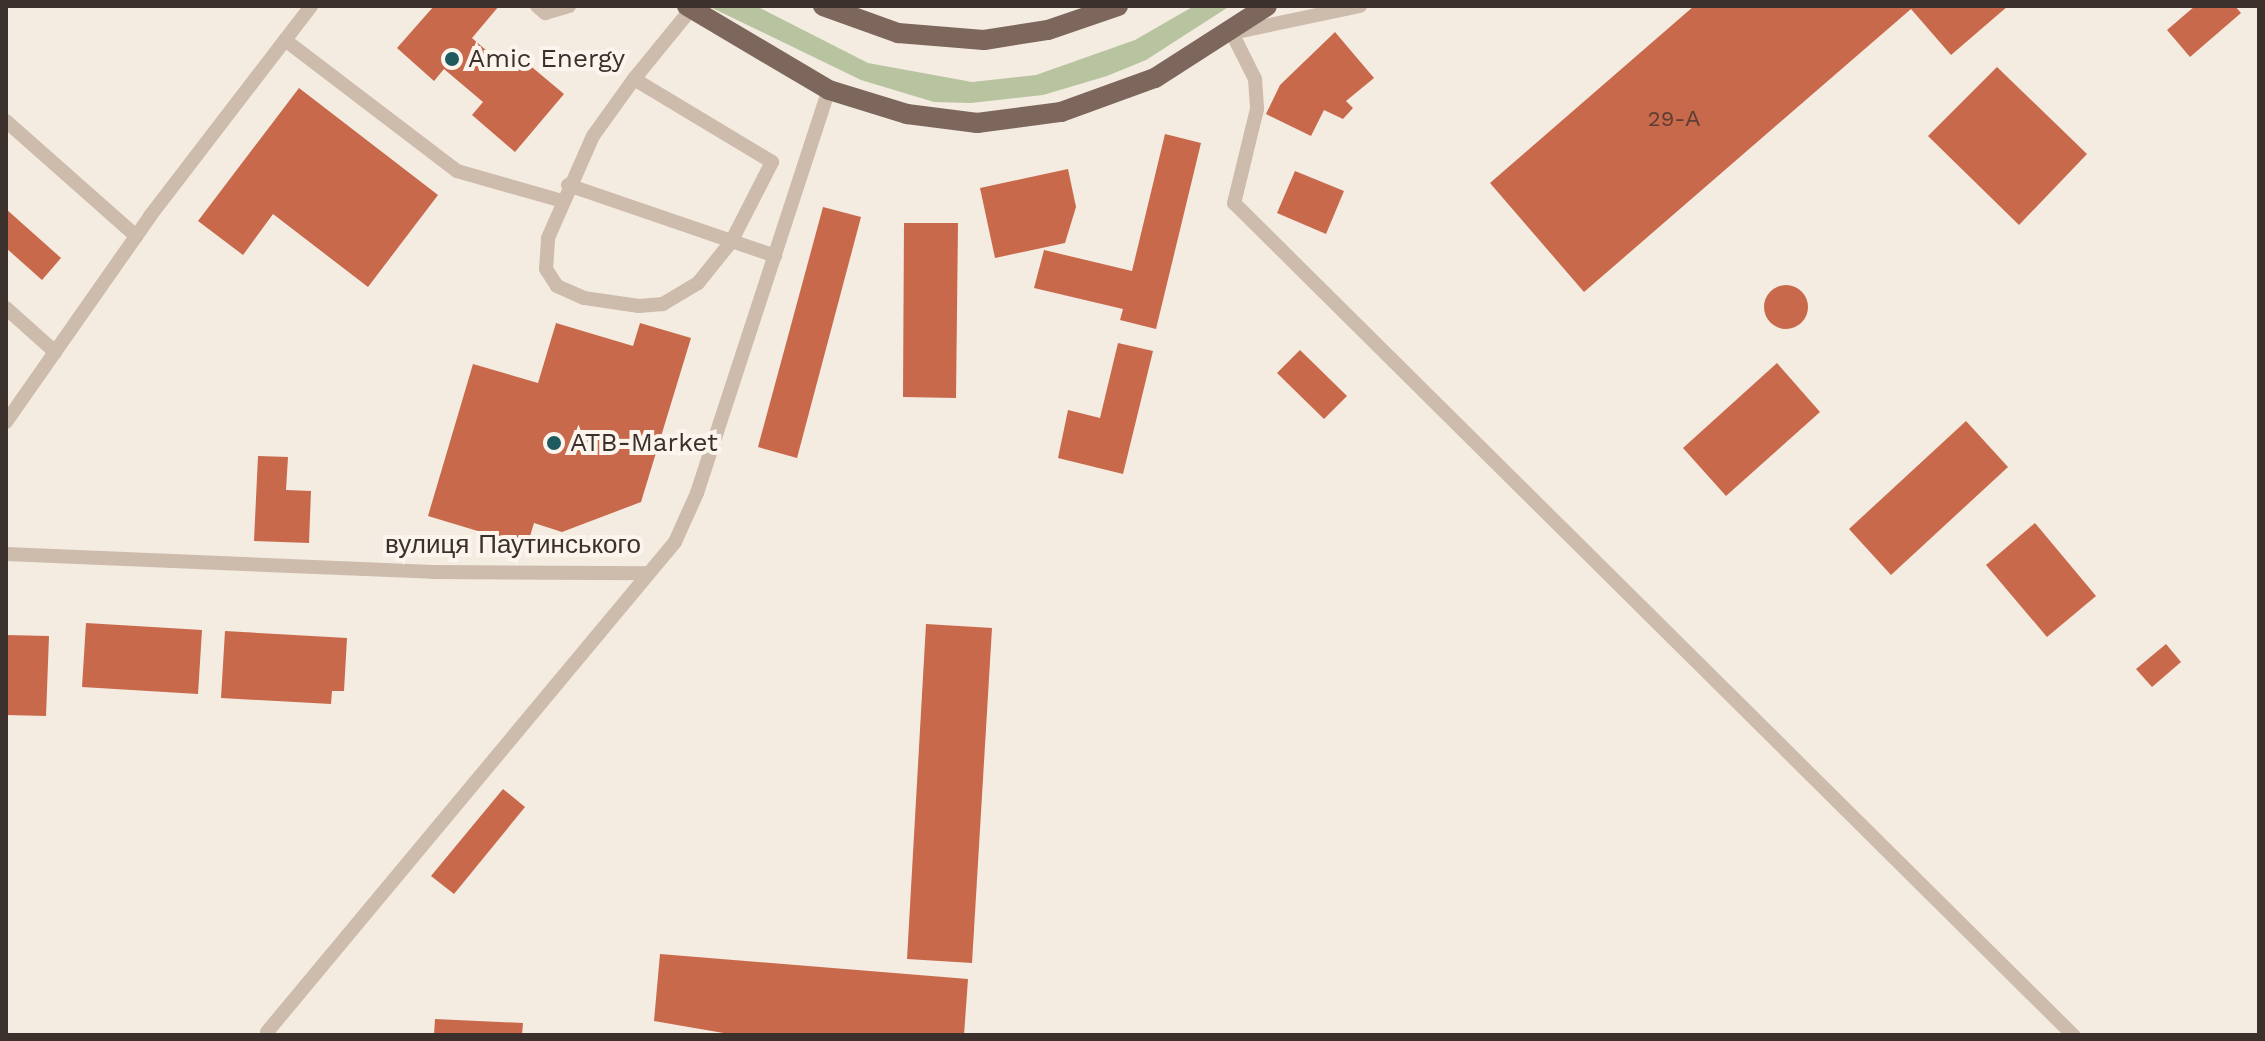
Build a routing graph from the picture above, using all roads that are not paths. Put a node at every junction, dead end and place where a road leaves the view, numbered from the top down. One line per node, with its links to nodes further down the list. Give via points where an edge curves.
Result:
1 (311, 6): 10 (lane)
2 (537, 6): 3 (lane, via 545,13)
3 (569, 6)
4 (823, 6): 5 (main road, via 898,33 938,40 1048,30)
5 (1118, 6)
6 (1267, 6): 9 (main road)
7 (1360, 6): 9 (lane)
8 (689, 8): 11 (lane); 12 (main road)
9 (1232, 33): 12 (main road, via 1155,78 1061,112 977,123 907,114); 25 (lane, via 1255,79 1257,109 1234,203)
10 (285, 40): 15 (lane, via 457,171); 16 (lane)
11 (634, 79): 14 (lane); 17 (lane, via 772,162)
12 (829, 90): 18 (lane, вулиця Паутинського)
13 (6, 121): 16 (lane)
14 (568, 185): 15 (lane); 17 (lane)
15 (562, 201): 17 (lane, via 548,238 546,269 557,286 584,298 663,304 698,283)
16 (136, 236): 20 (lane)
17 (731, 242): 18 (lane)
18 (775, 256): 23 (lane, вулиця Паутинського, via 697,493 675,542)
19 (6, 308): 20 (lane)
20 (55, 352): 21 (lane)
21 (6, 422)
22 (6, 554): 23 (lane, вулиця Паутинського, via 433,572)
23 (649, 573): 24 (lane)
24 (267, 1032)
25 (2073, 1035)

